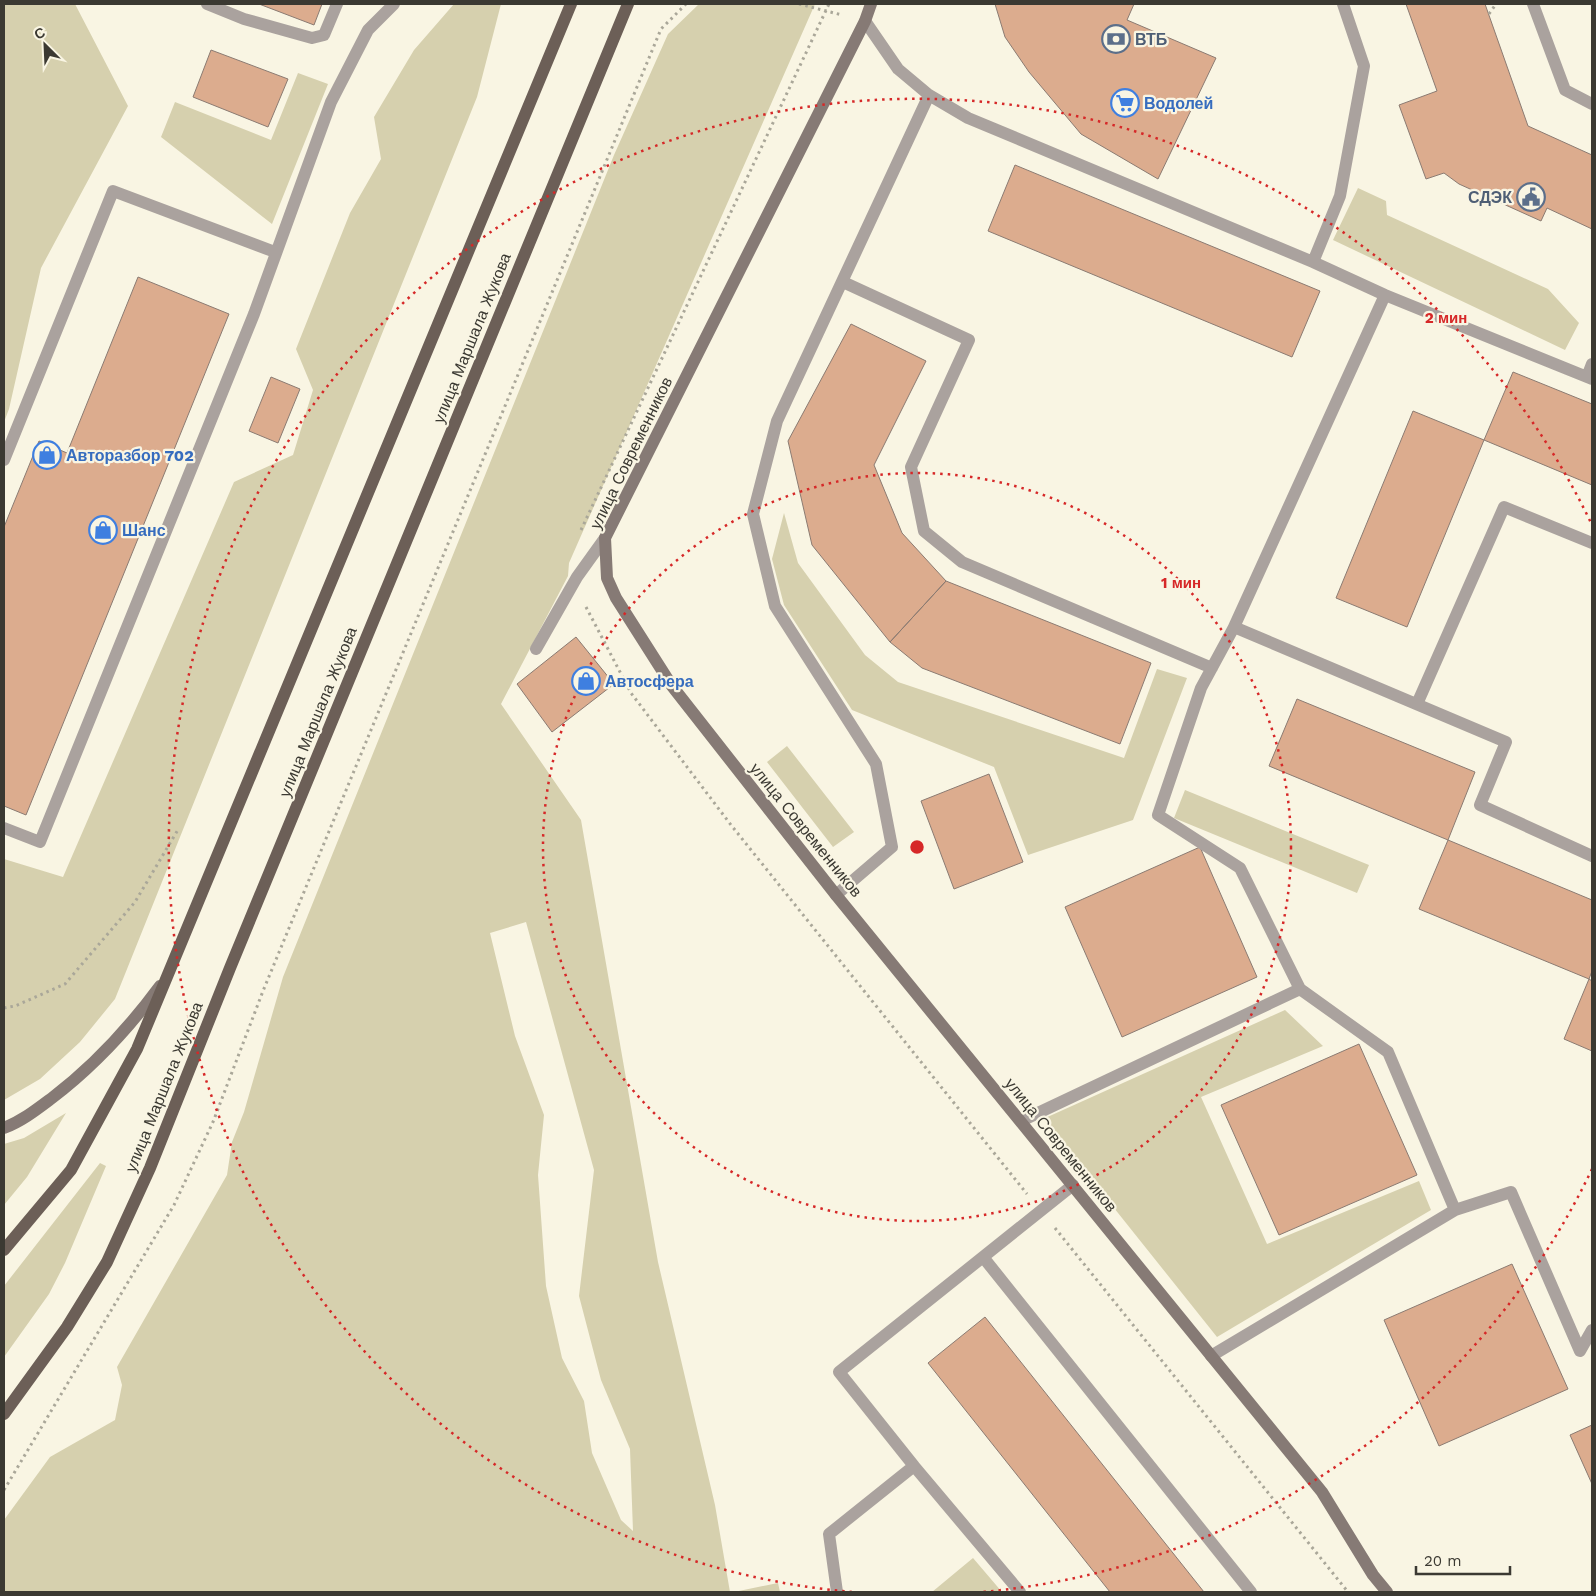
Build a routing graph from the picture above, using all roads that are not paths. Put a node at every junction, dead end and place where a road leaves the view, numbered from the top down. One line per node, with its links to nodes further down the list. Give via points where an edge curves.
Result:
1 (207, 4): 2 (lane, via 244,19 312,38 324,35)
2 (337, 4)
3 (394, 4): 14 (lane, via 368,30 331,102)
4 (571, 4): 30 (main road)
5 (628, 4): 11 (main road, улица Маршала Жукова)
6 (636, 4): 11 (street)
7 (871, 4): 10 (street, улица Современников)
8 (1343, 4): 15 (lane, via 1364,66 1340,196)
9 (1533, 4): 13 (lane, via 1565,90)
10 (864, 21): 12 (lane, via 898,69); 21 (street, улица Современников)
11 (619, 24): 40 (main road, улица Маршала Жукова, via 150,1168 107,1262 67,1327)
12 (929, 95): 15 (lane, via 968,118); 16 (lane)
13 (1592, 104)
14 (275, 252): 20 (lane, via 113,191); 27 (lane, via 250,323 40,842)
15 (1313, 262): 17 (lane)
16 (843, 282): 25 (lane, via 969,340 911,467 924,531 962,562); 29 (lane, via 777,421 753,514 776,606 876,764 892,847)
17 (1385, 295): 19 (lane); 23 (lane)
18 (1592, 364): 19 (lane)
19 (1590, 378)
20 (4, 460)
21 (605, 538): 24 (lane, via 577,577); 29 (street, улица Современников, via 608,578 636,631 672,686)
22 (1592, 543): 26 (lane, via 1504,507)
23 (1234, 627): 25 (lane); 26 (lane)
24 (536, 649)
25 (1212, 668): 31 (lane, via 1201,688 1158,816 1240,868)
26 (1417, 704): 28 (lane, via 1506,742 1480,805)
27 (4, 828)
28 (1592, 856)
29 (836, 895): 32 (street, улица Современников)
30 (171, 972): 33 (street, via 131,1025 79,1078 20,1122); 36 (main road, via 137,1049 71,1170)
31 (1300, 989): 32 (lane); 35 (lane, via 1388,1052)
32 (1021, 1121): 34 (street, улица Современников)
33 (4, 1128)
34 (1073, 1185): 37 (lane); 39 (street, улица Современников)
35 (1455, 1210): 38 (lane, via 1511,1192 1580,1351); 39 (lane)
36 (4, 1250)
37 (983, 1257): 41 (lane, via 839,1372); 44 (lane)
38 (1592, 1330)
39 (1211, 1356): 45 (street, улица Современников, via 1322,1492)
40 (4, 1414)
41 (914, 1466): 42 (lane, via 829,1534); 43 (lane)
42 (837, 1592)
43 (1020, 1592)
44 (1251, 1592)
45 (1387, 1592)

